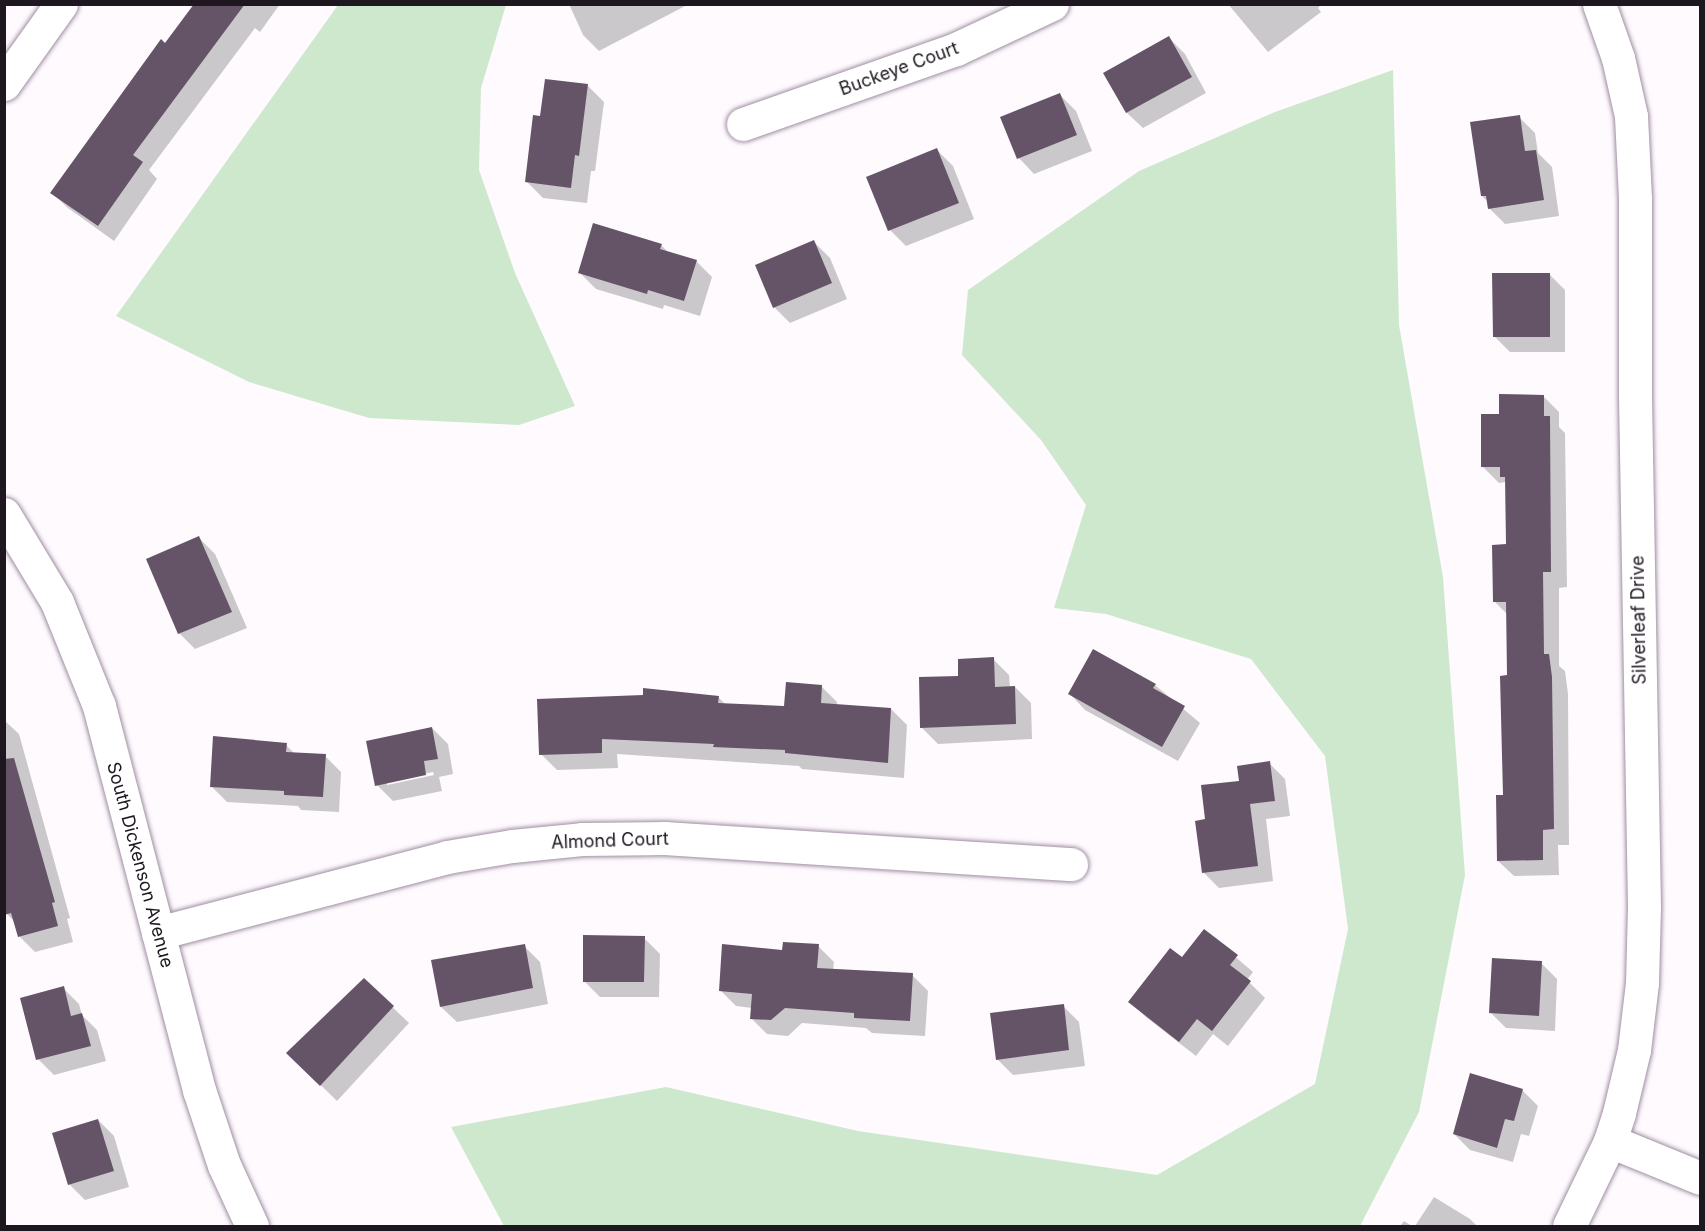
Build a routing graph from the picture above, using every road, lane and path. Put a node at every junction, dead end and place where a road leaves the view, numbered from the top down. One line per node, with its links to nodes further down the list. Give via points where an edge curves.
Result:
1 (61, 4): 4 (street)
2 (1052, 4): 5 (street, Buckeye Court, via 956,50)
3 (1599, 4): 9 (street, Silverleaf Drive, via 1618,58 1631,116 1644,907 1642,983 1634,1050)
4 (4, 84)
5 (743, 124)
6 (4, 514): 8 (street, South Dickenson Avenue, via 57,602 99,706)
7 (1071, 864): 8 (street, Almond Court, via 665,838 582,839 447,857)
8 (158, 933): 11 (street, South Dickenson Avenue, via 199,1090 224,1165)
9 (1610, 1141): 10 (street); 12 (street, Silverleaf Drive)
10 (1701, 1178)
11 (252, 1227)
12 (1569, 1227)

